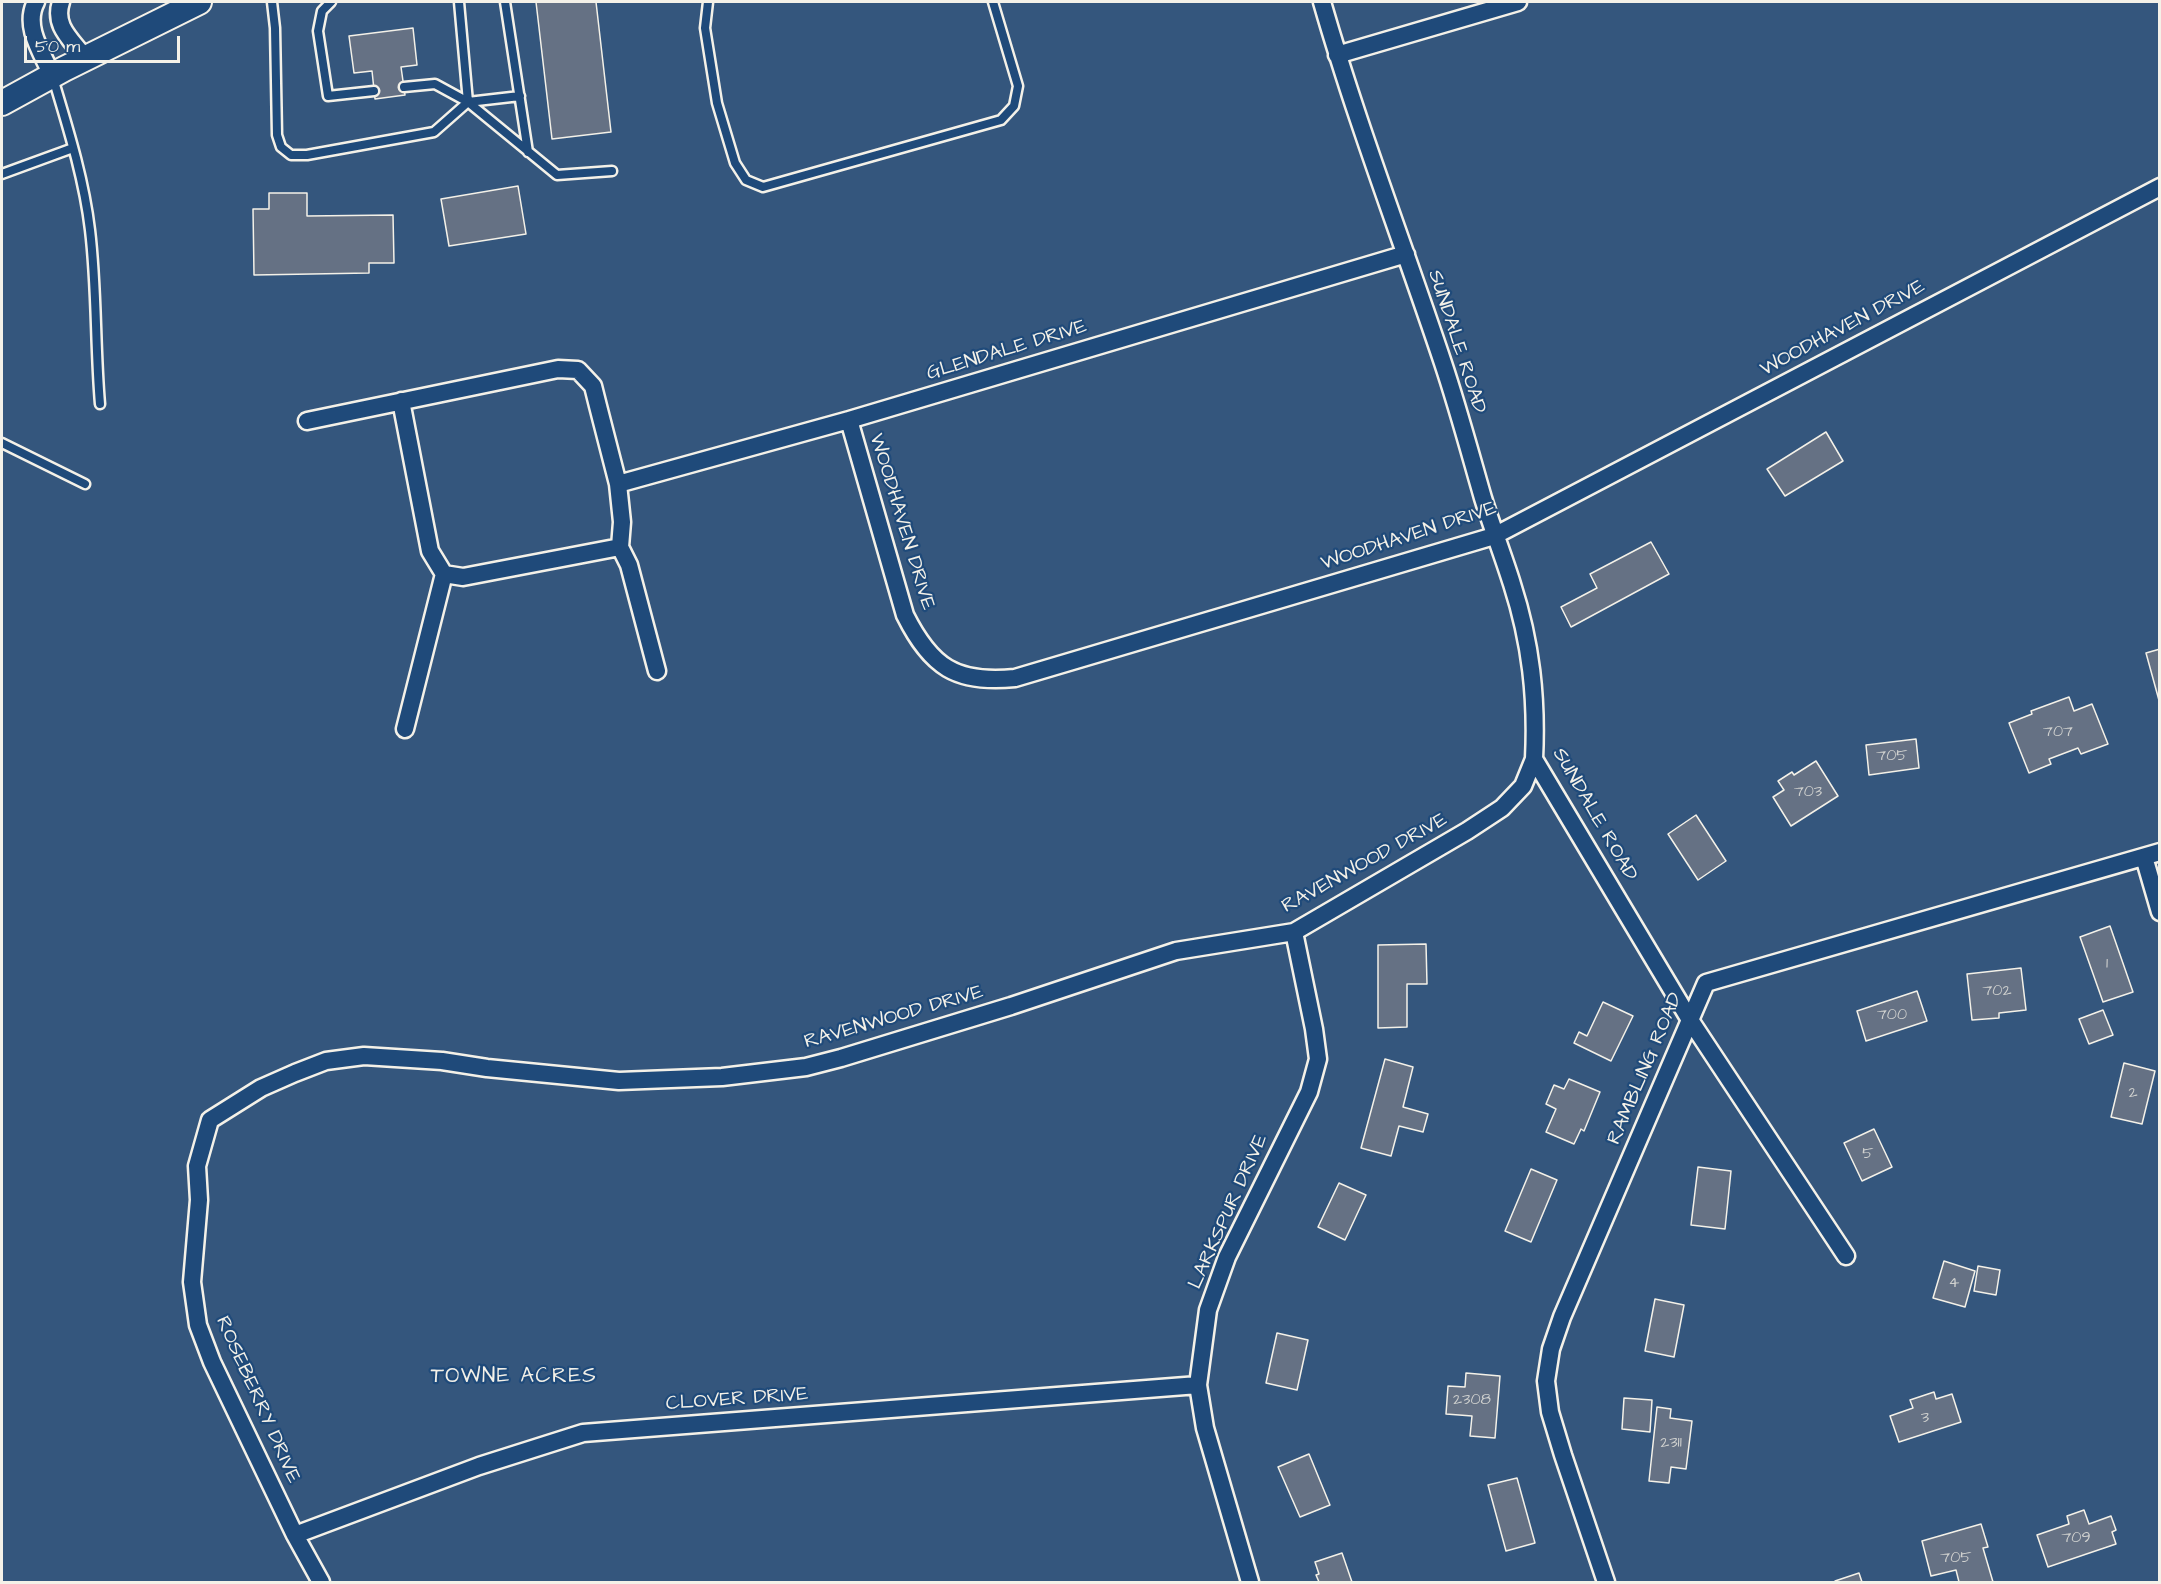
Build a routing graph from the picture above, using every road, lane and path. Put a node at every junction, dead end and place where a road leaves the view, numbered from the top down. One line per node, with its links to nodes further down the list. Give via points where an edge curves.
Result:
1 (36, 2): 14 (street, via 32,8 32,33)
2 (62, 2): 13 (street, via 57,14 60,25)
3 (199, 2): 13 (main road)
4 (272, 2): 18 (lane, via 277,135 281,147 291,155 434,132)
5 (331, 2): 16 (lane, via 322,11 318,31 328,96)
6 (459, 2): 18 (lane)
7 (505, 2): 17 (lane)
8 (708, 2): 9 (lane, via 705,28 717,103 735,163 747,180 762,187 1001,120 1014,106 1018,86)
9 (993, 2)
10 (1322, 2): 12 (street, SUNDALE ROAD)
11 (1518, 2): 12 (street)
12 (1337, 55): 25 (street, SUNDALE ROAD)
13 (86, 58): 14 (main road)
14 (52, 75): 19 (main road); 20 (lane)
15 (404, 87): 18 (lane, via 435,84)
16 (374, 91)
17 (520, 96): 18 (lane); 21 (lane)
18 (468, 102): 21 (lane)
19 (2, 103)
20 (74, 148): 23 (lane); 27 (lane, via 90,228)
21 (528, 152): 22 (lane, via 557,176)
22 (612, 171)
23 (2, 174)
24 (2160, 187): 33 (street, WOODHAVEN DRIVE)
25 (1406, 254): 28 (street, GLENDALE DRIVE); 33 (street, SUNDALE ROAD)
26 (401, 401): 29 (street); 32 (street, via 558,369 578,370 593,386); 35 (street, via 430,551)
27 (100, 404)
28 (849, 420): 32 (street, GLENDALE DRIVE); 33 (street, WOODHAVEN DRIVE, via 905,615 929,655 950,670 972,678 1015,678)
29 (307, 421)
30 (2, 443): 31 (lane)
31 (85, 484)
32 (618, 484): 34 (street)
33 (1494, 536): 38 (street, SUNDALE ROAD, via 1512,584 1527,646 1536,719)
34 (620, 546): 35 (street, via 463,577); 36 (street, via 629,565)
35 (444, 574): 37 (street)
36 (657, 671)
37 (405, 729)
38 (1534, 759): 41 (street, RAVENWOOD DRIVE, via 1522,786 1502,808); 42 (street, SUNDALE ROAD)
39 (2152, 855): 40 (street); 42 (street, RAMBLING ROAD, via 1706,983)
40 (2160, 912)
41 (1294, 932): 43 (street, RAVENWOOD DRIVE, via 1176,951 877,1048 806,1067 722,1077 619,1081 364,1056 326,1061 295,1073 261,1088); 45 (street, LARKSPUR DRIVE, via 1318,1059 1309,1092 1227,1257 1208,1310)
42 (1690, 1020): 44 (street, SUNDALE ROAD); 49 (street, RAMBLING ROAD, via 1562,1317 1546,1381 1550,1412)
43 (210, 1120): 46 (street, ROSEBERRY DRIVE, via 197,1166 199,1200 192,1282 198,1324 212,1362)
44 (1846, 1256)
45 (1198, 1385): 46 (street, CLOVER DRIVE, via 583,1433 478,1466); 47 (street, LARKSPUR DRIVE, via 1205,1428)
46 (295, 1535): 48 (street, ROSEBERRY DRIVE)
47 (1249, 1581)
48 (321, 1582)
49 (1606, 1582)

